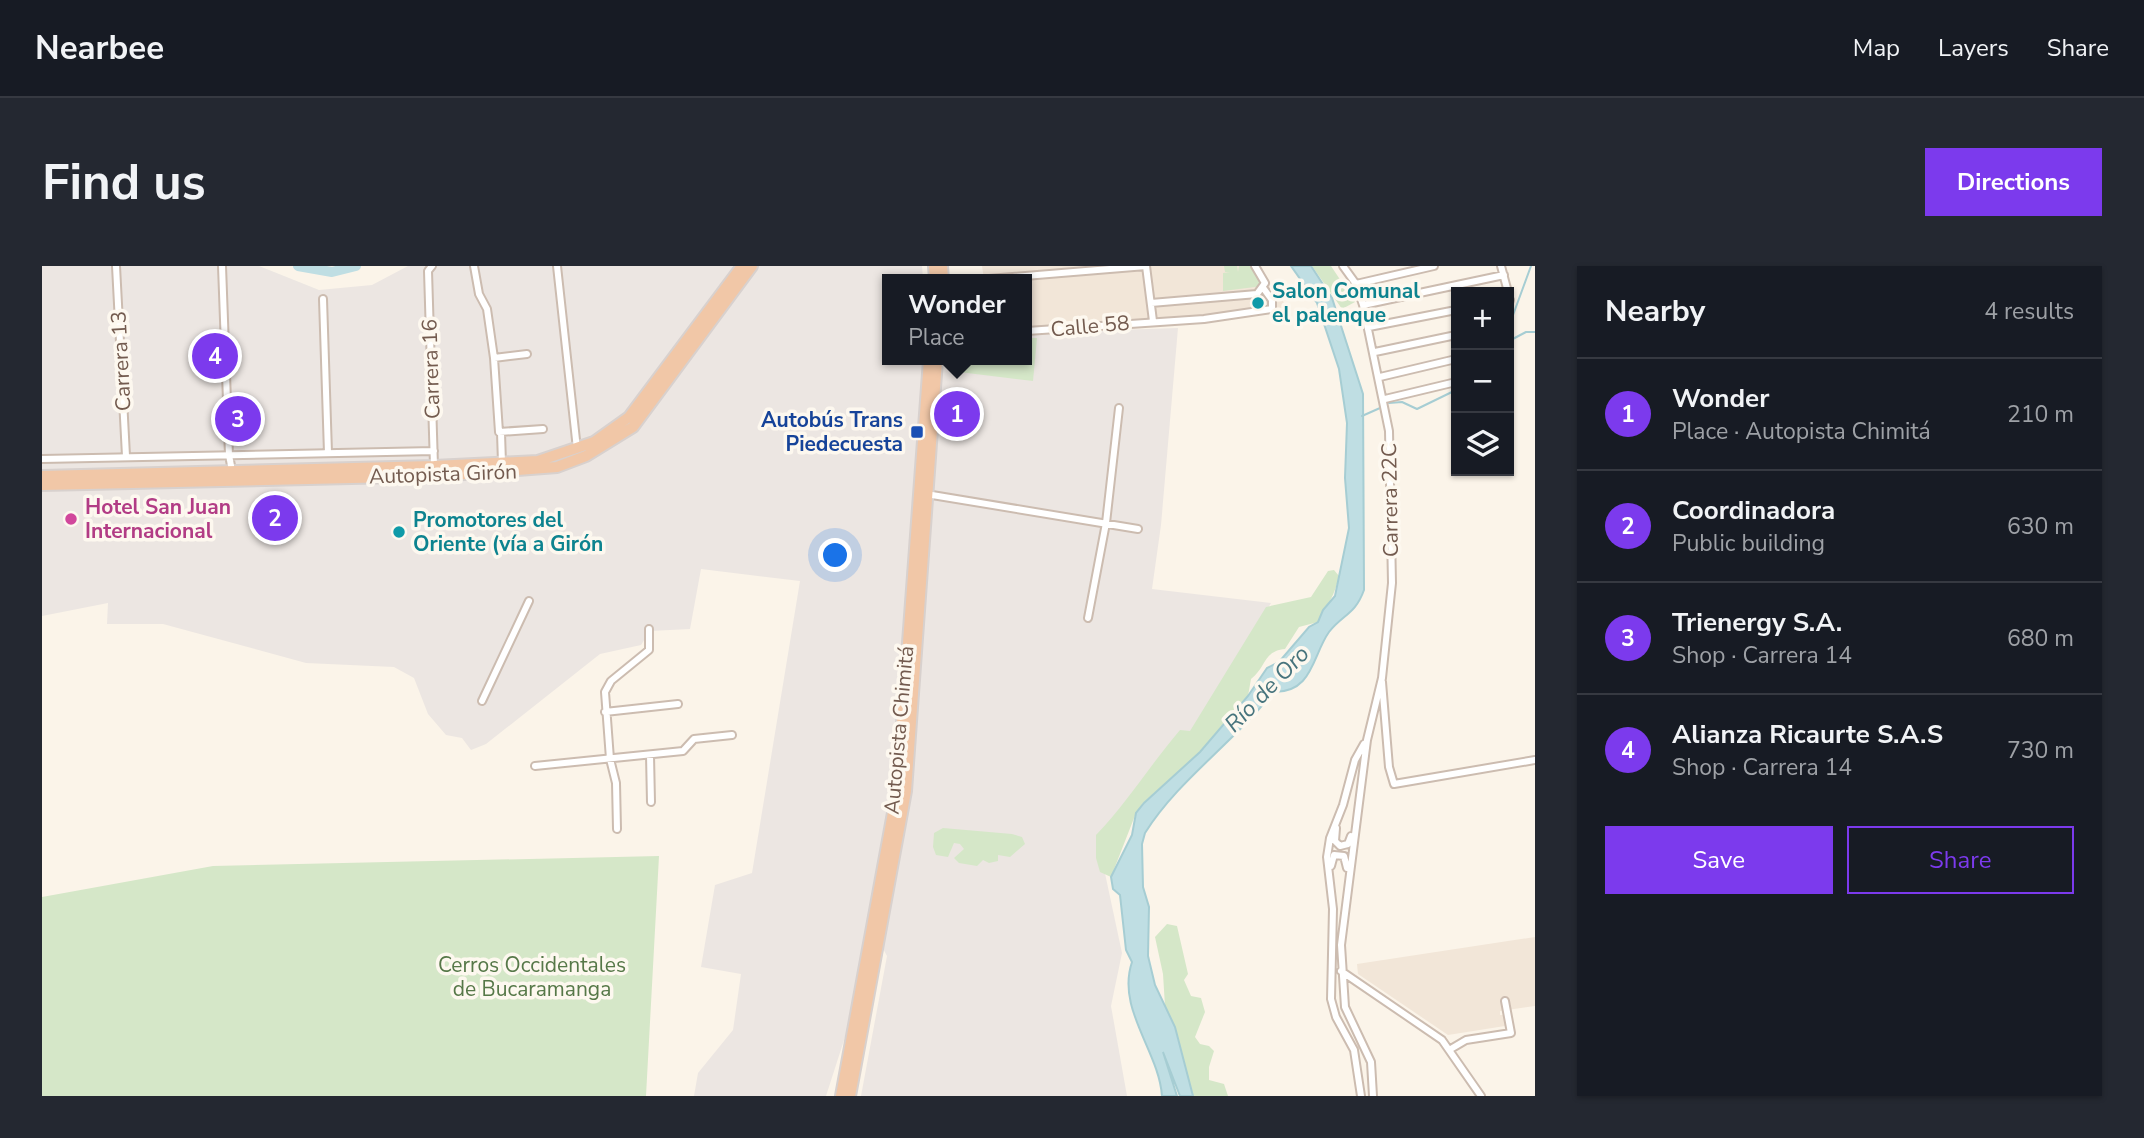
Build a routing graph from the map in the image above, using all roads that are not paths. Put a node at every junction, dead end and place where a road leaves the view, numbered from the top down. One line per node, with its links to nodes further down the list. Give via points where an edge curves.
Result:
1 (116, 266): 43 (street, Carrera 13)
2 (222, 266): 42 (street)
3 (474, 266): 29 (street, via 487,309)
4 (557, 266): 39 (street)
5 (741, 266): 39 (highway, Autopista Girón, via 629,417)
6 (752, 266): 49 (highway, Autopista Girón, via 633,427 586,456 557,467 438,476)
7 (1146, 266): 12 (street); 20 (street)
8 (1255, 266): 17 (street)
9 (1343, 266): 16 (street, Carrera 22C)
10 (1434, 266): 16 (street)
11 (1501, 266): 15 (street)
12 (1092, 268): 14 (street)
13 (430, 269): 40 (street, Carrera 16)
14 (1032, 274)
15 (1504, 275): 18 (street); 21 (street)
16 (1356, 284): 21 (street, Carrera 22C)
17 (1264, 286): 20 (street, Calle 58, via 1257,294); 23 (street, Calle 58, via 1272,309)
18 (1507, 287)
19 (323, 299): 41 (street)
20 (1151, 303): 23 (street)
21 (1363, 304): 24 (street, Carrera 22C)
22 (1451, 311): 24 (street)
23 (1153, 321): 25 (street, Calle 58)
24 (1369, 327): 27 (street, Carrera 22C)
25 (1032, 331)
26 (1451, 336): 27 (street)
27 (1375, 352): 33 (street, Carrera 22C)
28 (527, 355): 29 (street)
29 (494, 358): 38 (street)
30 (1451, 360): 33 (street)
31 (929, 365): 75 (highway, Autopista Chimitá, via 897,791)
32 (937, 365): 50 (highway, Autopista Chimitá)
33 (1380, 377): 35 (street, Carrera 22C)
34 (1451, 383): 35 (street)
35 (1385, 399): 56 (street, Carrera 22C, via 1392,583)
36 (1119, 408): 51 (street)
37 (543, 429): 38 (street)
38 (501, 433): 45 (street)
39 (577, 449): 45 (highway, Autopista Girón, via 538,461)
40 (434, 451): 41 (street); 46 (street, Carrera 16)
41 (328, 453): 42 (street)
42 (229, 455): 43 (street); 47 (street)
43 (126, 456): 44 (street)
44 (42, 458)
45 (502, 463): 46 (highway, Autopista Girón)
46 (434, 466): 47 (highway, Autopista Girón)
47 (232, 471): 48 (highway, Autopista Girón)
48 (42, 476)
49 (42, 485)
50 (926, 494): 51 (street); 76 (highway, Autopista Chimitá, via 906,792)
51 (1106, 523): 52 (street); 54 (street)
52 (1138, 529)
53 (529, 601): 57 (street)
54 (1088, 618)
55 (649, 629): 59 (street, via 646,655 606,687)
56 (1382, 678): 61 (street, Carrera 22C); 64 (street, via 1394,784)
57 (482, 701)
58 (678, 704): 59 (street)
59 (605, 712): 63 (street)
60 (732, 734): 62 (street, via 694,739 683,751)
61 (1367, 740): 67 (street, Carrera 22C, via 1355,760); 68 (street, Carrera 22C)
62 (650, 755): 63 (street); 66 (street)
63 (610, 759): 65 (street); 69 (street, via 616,783)
64 (1535, 760)
65 (535, 766)
66 (651, 802)
67 (1338, 819): 68 (street, via 1335,841 1340,846 1348,844); 71 (street, Carrera 22C, via 1327,857)
68 (1355, 825): 70 (street, Carrera 22C)
69 (617, 829)
70 (1348, 881): 71 (street, via 1346,860 1339,854 1332,859); 72 (street, Carrera 22C)
71 (1330, 882): 77 (street, Carrera 22C, via 1331,999 1354,1050)
72 (1340, 971): 74 (street, via 1409,1015); 78 (street, Carrera 22C, via 1345,1007 1371,1062)
73 (1505, 1000): 74 (street, via 1511,1033 1466,1040)
74 (1449, 1050): 79 (street)
75 (841, 1096)
76 (850, 1096)
77 (1361, 1096)
78 (1373, 1096)
79 (1481, 1096)

